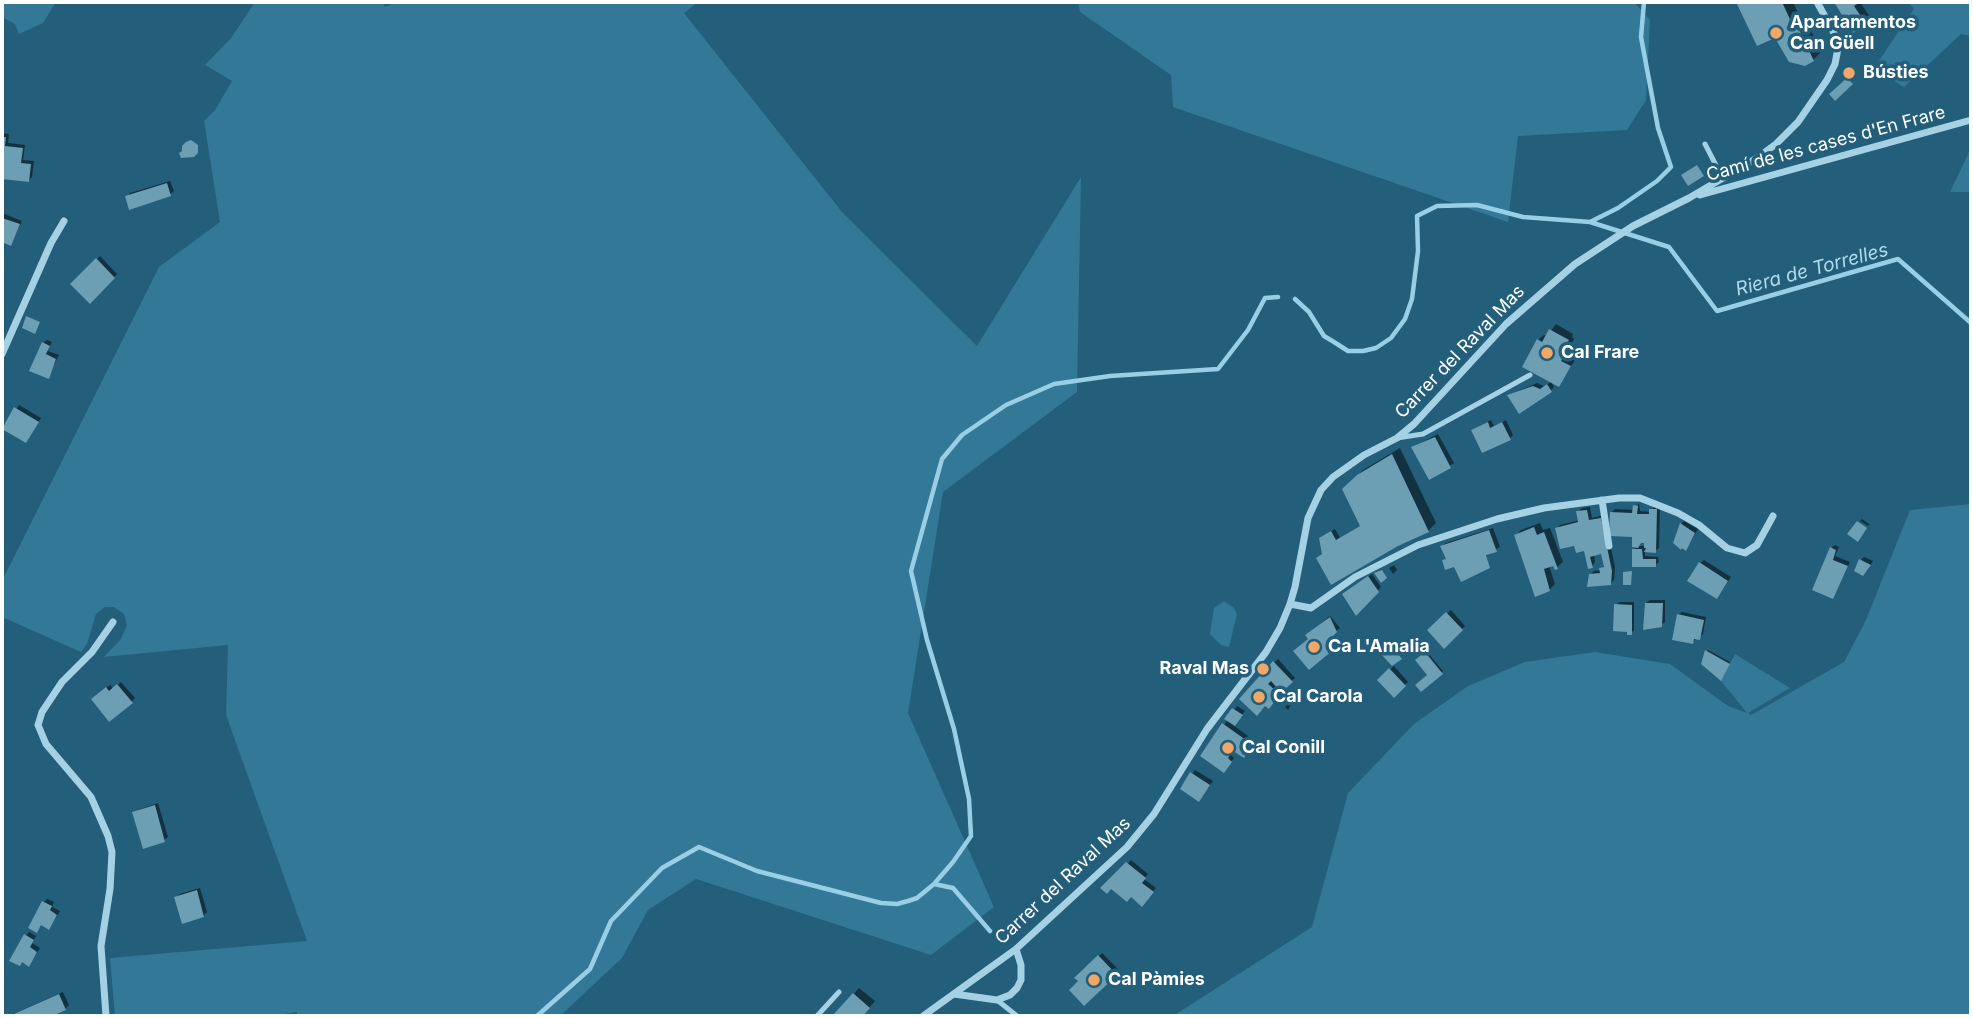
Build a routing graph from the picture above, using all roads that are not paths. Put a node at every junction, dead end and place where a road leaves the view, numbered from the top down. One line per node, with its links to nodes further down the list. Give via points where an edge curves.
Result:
1 (1817, 2): 4 (street, via 1838,48 1827,80 1776,144)
2 (1971, 120): 5 (street, Camí de les cases d'En Frare)
3 (1704, 144): 4 (lane)
4 (1723, 177): 5 (street)
5 (1689, 198): 9 (street, Carrer del Raval Mas, via 1613,238 1531,300)
6 (64, 222): 7 (street)
7 (2, 354)
8 (1530, 374): 9 (lane, via 1423,434)
9 (1397, 438): 13 (street, Carrer del Raval Mas, via 1364,455 1321,490 1308,518)
10 (1602, 500): 11 (street, via 1631,497 1657,503 1699,525 1727,548 1745,553 1757,545); 12 (street); 13 (street, via 1544,508 1465,528 1375,565 1311,608)
11 (1773, 516)
12 (1609, 546)
13 (1290, 604): 15 (street, Carrer del Raval Mas, via 1266,652 1207,729 1140,832)
14 (113, 622): 19 (street, via 62,682 38,725 46,744 91,797 112,852 101,946)
15 (1016, 949): 17 (street, Carrer del Raval Mas); 18 (street, via 1021,980 1010,995)
16 (839, 992): 20 (lane)
17 (954, 994): 18 (street); 21 (street, Carrer del Raval Mas)
18 (997, 1000): 22 (lane)
19 (106, 1016)
20 (817, 1016)
21 (923, 1016)
22 (1017, 1016)

